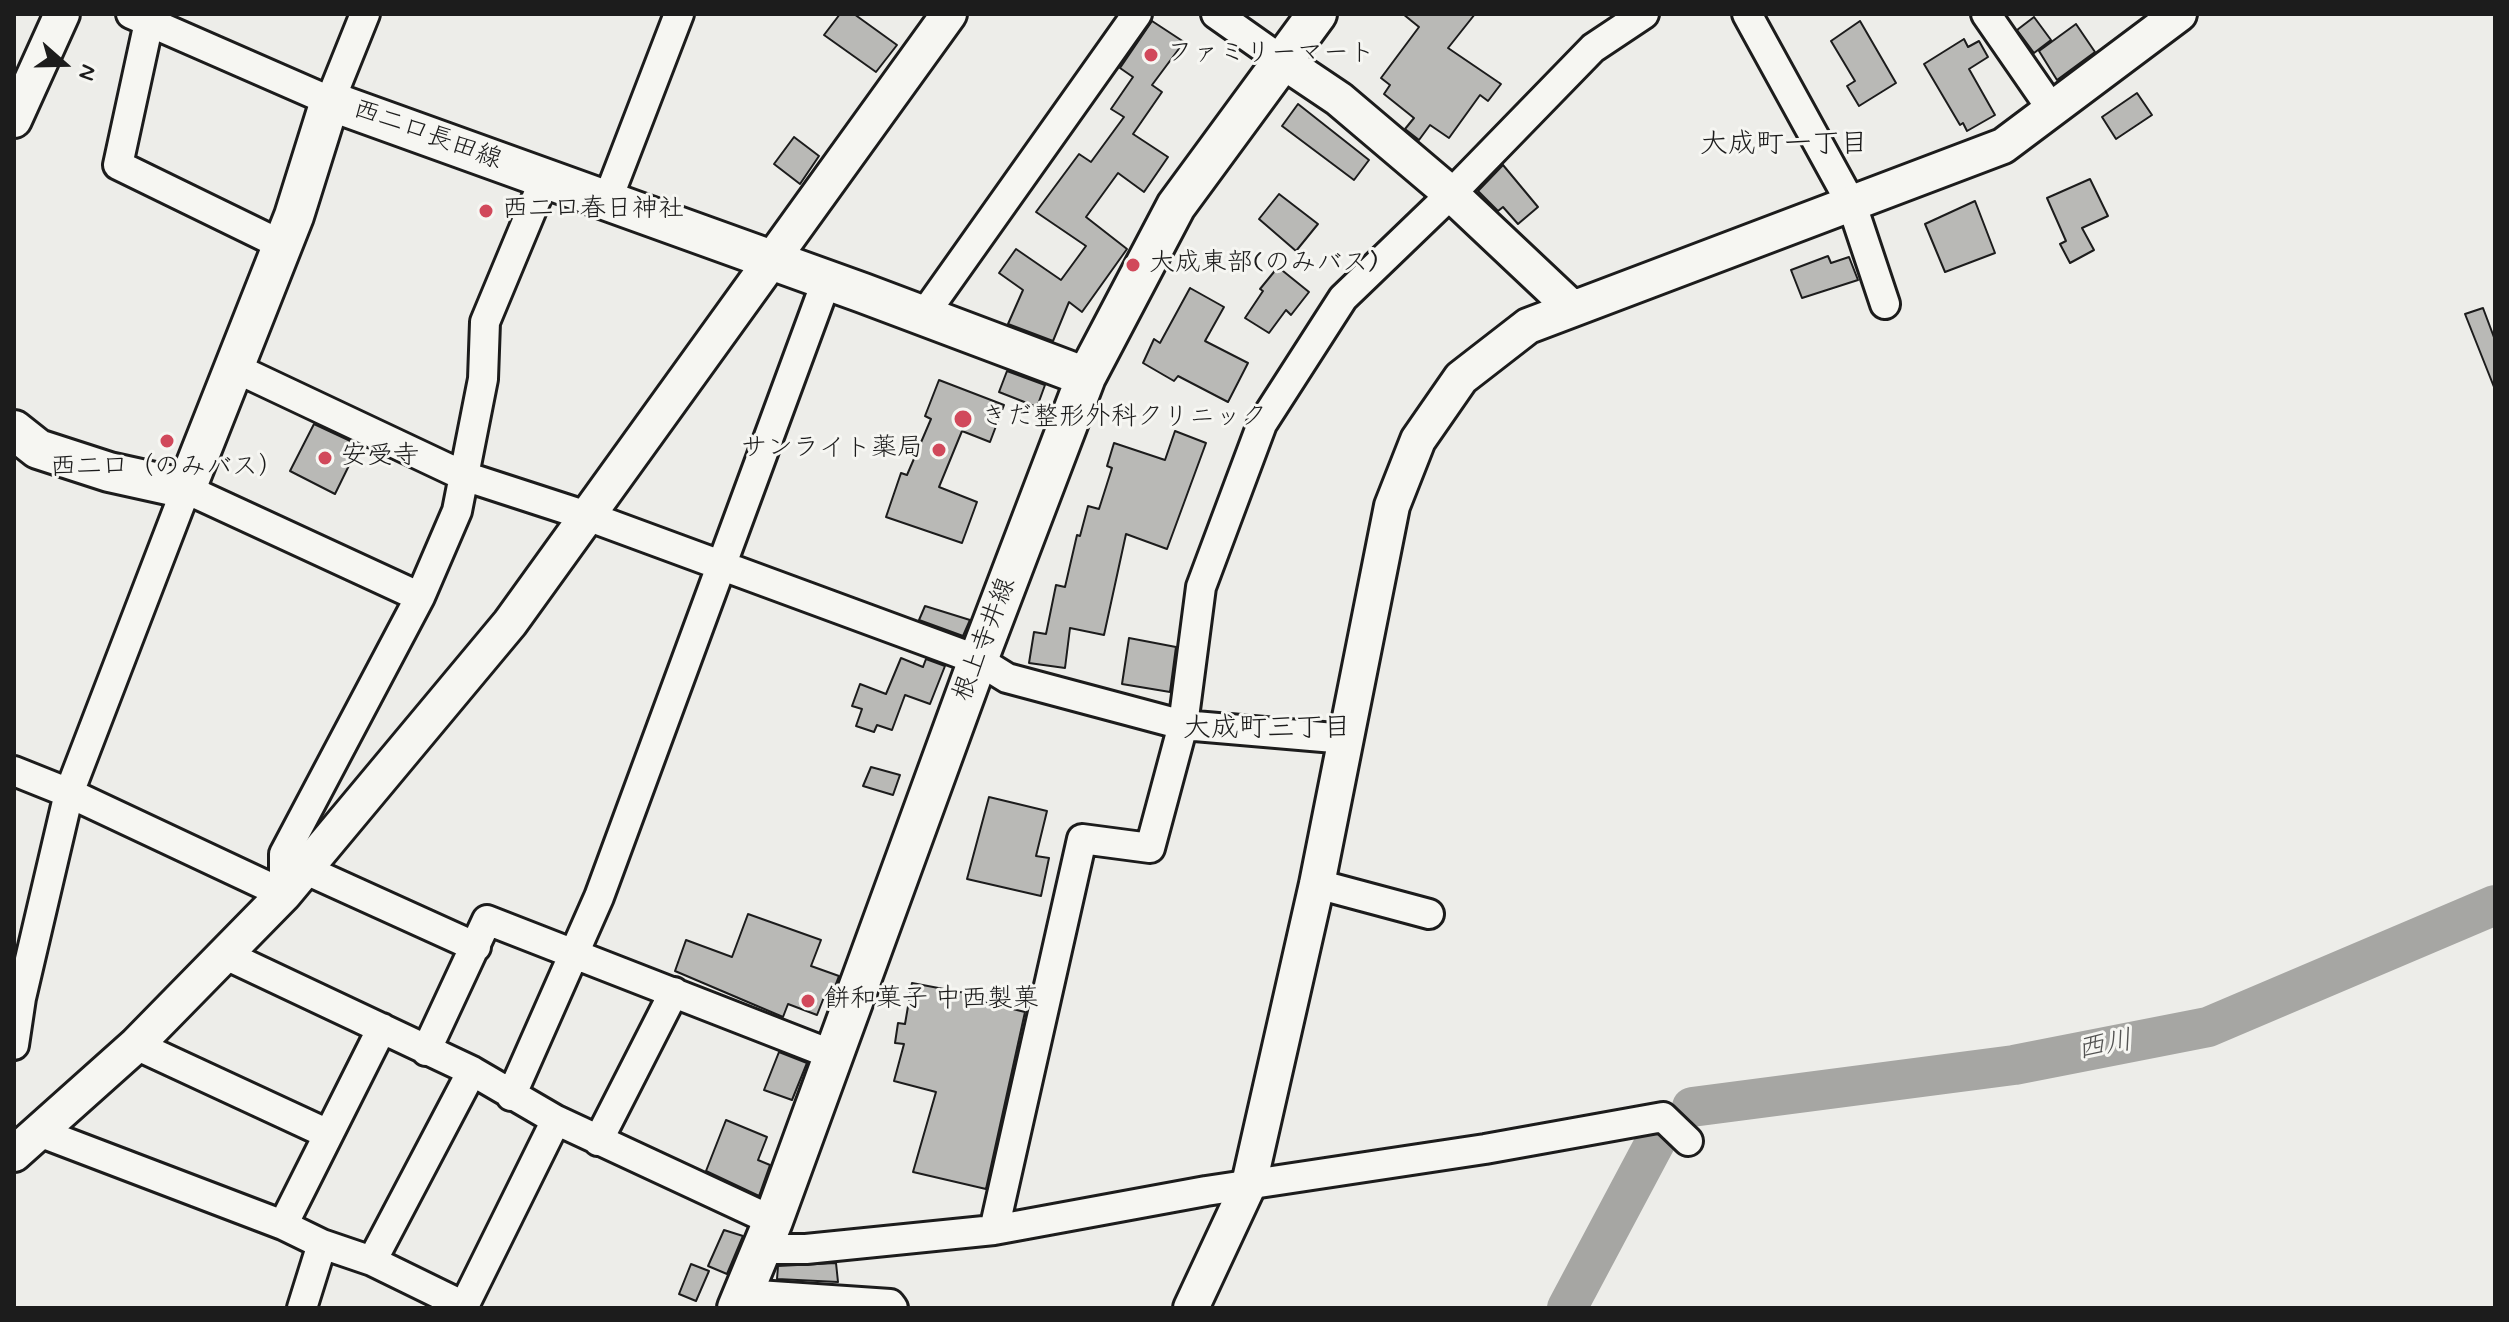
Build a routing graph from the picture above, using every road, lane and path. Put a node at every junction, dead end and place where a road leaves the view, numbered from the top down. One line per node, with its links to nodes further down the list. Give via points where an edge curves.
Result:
1 (62, 14): 16 (street)
2 (365, 14): 14 (street)
3 (679, 14): 19 (street)
4 (949, 14): 22 (street)
5 (1137, 14): 26 (street)
6 (1216, 14): 13 (street)
7 (1317, 14): 13 (main road, 根上寺井線)
8 (1644, 14): 18 (street, via 1593,48)
9 (1747, 14): 20 (street)
10 (1986, 14): 15 (street)
11 (2179, 14): 15 (street)
12 (140, 18): 14 (street); 21 (street, via 118,165)
13 (1284, 62): 18 (street, via 1339,99); 28 (main road, 根上寺井線, via 1176,206)
14 (330, 101): 17 (main road, 西二口長田線); 21 (main road, 西二口長田線)
15 (2053, 111): 20 (street, via 2003,146)
16 (14, 120)
17 (545, 178): 19 (main road, 西二口長田線); 30 (street, via 485,322 483,379)
18 (1451, 194): 25 (street); 36 (street, via 1343,298 1262,424 1201,587)
19 (607, 201): 22 (main road, 西二口長田線)
20 (1852, 205): 24 (street); 25 (street)
21 (282, 245): 27 (main road, 西二口長田線)
22 (772, 260): 23 (main road, 西二口長田線); 32 (street)
23 (826, 282): 26 (main road, 西二口長田線); 33 (street)
24 (1885, 304)
25 (1573, 309): 37 (street, via 1528,326 1461,378 1418,440 1392,506)
26 (923, 316): 28 (main road, 西二口長田線)
27 (233, 367): 30 (street); 31 (main road, 西二口長田線)
28 (1086, 377): 35 (main road, 根上寺井線)
29 (14, 430): 31 (main road, via 38,449)
30 (464, 476): 32 (street); 34 (street, via 457,511)
31 (186, 489): 34 (street); 39 (street)
32 (590, 517): 33 (street); 40 (street, via 510,623)
33 (723, 568): 35 (street); 45 (street)
34 (420, 597): 40 (street, via 284,854)
35 (978, 660): 36 (street, via 1007,678); 52 (main road, 根上寺井線)
36 (1183, 725): 37 (street); 62 (street, via 1150,848 1082,839)
37 (1346, 739): 41 (street)
38 (14, 771): 39 (street)
39 (69, 793): 40 (street); 47 (street)
40 (294, 882): 43 (street); 44 (street)
41 (1317, 884): 42 (street); 60 (street)
42 (1429, 914)
43 (476, 947): 45 (street, via 487,920); 51 (street)
44 (226, 955): 48 (street); 50 (street)
45 (576, 955): 46 (street); 54 (street)
46 (674, 992): 52 (street); 57 (street)
47 (18, 998): 49 (street)
48 (382, 1028): 51 (street); 56 (street)
49 (14, 1045)
50 (136, 1045): 56 (street); 59 (street)
51 (426, 1051): 53 (street)
52 (833, 1055): 63 (main road, 根上寺井線)
53 (472, 1071): 54 (street); 65 (street)
54 (511, 1096): 55 (street)
55 (556, 1120): 57 (street); 65 (street, via 464,1306)
56 (328, 1134): 61 (street)
57 (598, 1141): 63 (street)
58 (1688, 1141): 60 (street, via 1663,1117)
59 (26, 1143): 61 (street)
60 (1249, 1184): 62 (street); 69 (street)
61 (283, 1225): 64 (street)
62 (994, 1230): 63 (street, via 806,1249)
63 (766, 1235): 66 (main road, 根上寺井線)
64 (322, 1244): 65 (street); 67 (street)
65 (372, 1261)
66 (740, 1301): 68 (street)
67 (302, 1308)
68 (893, 1308)
69 (1191, 1308)

